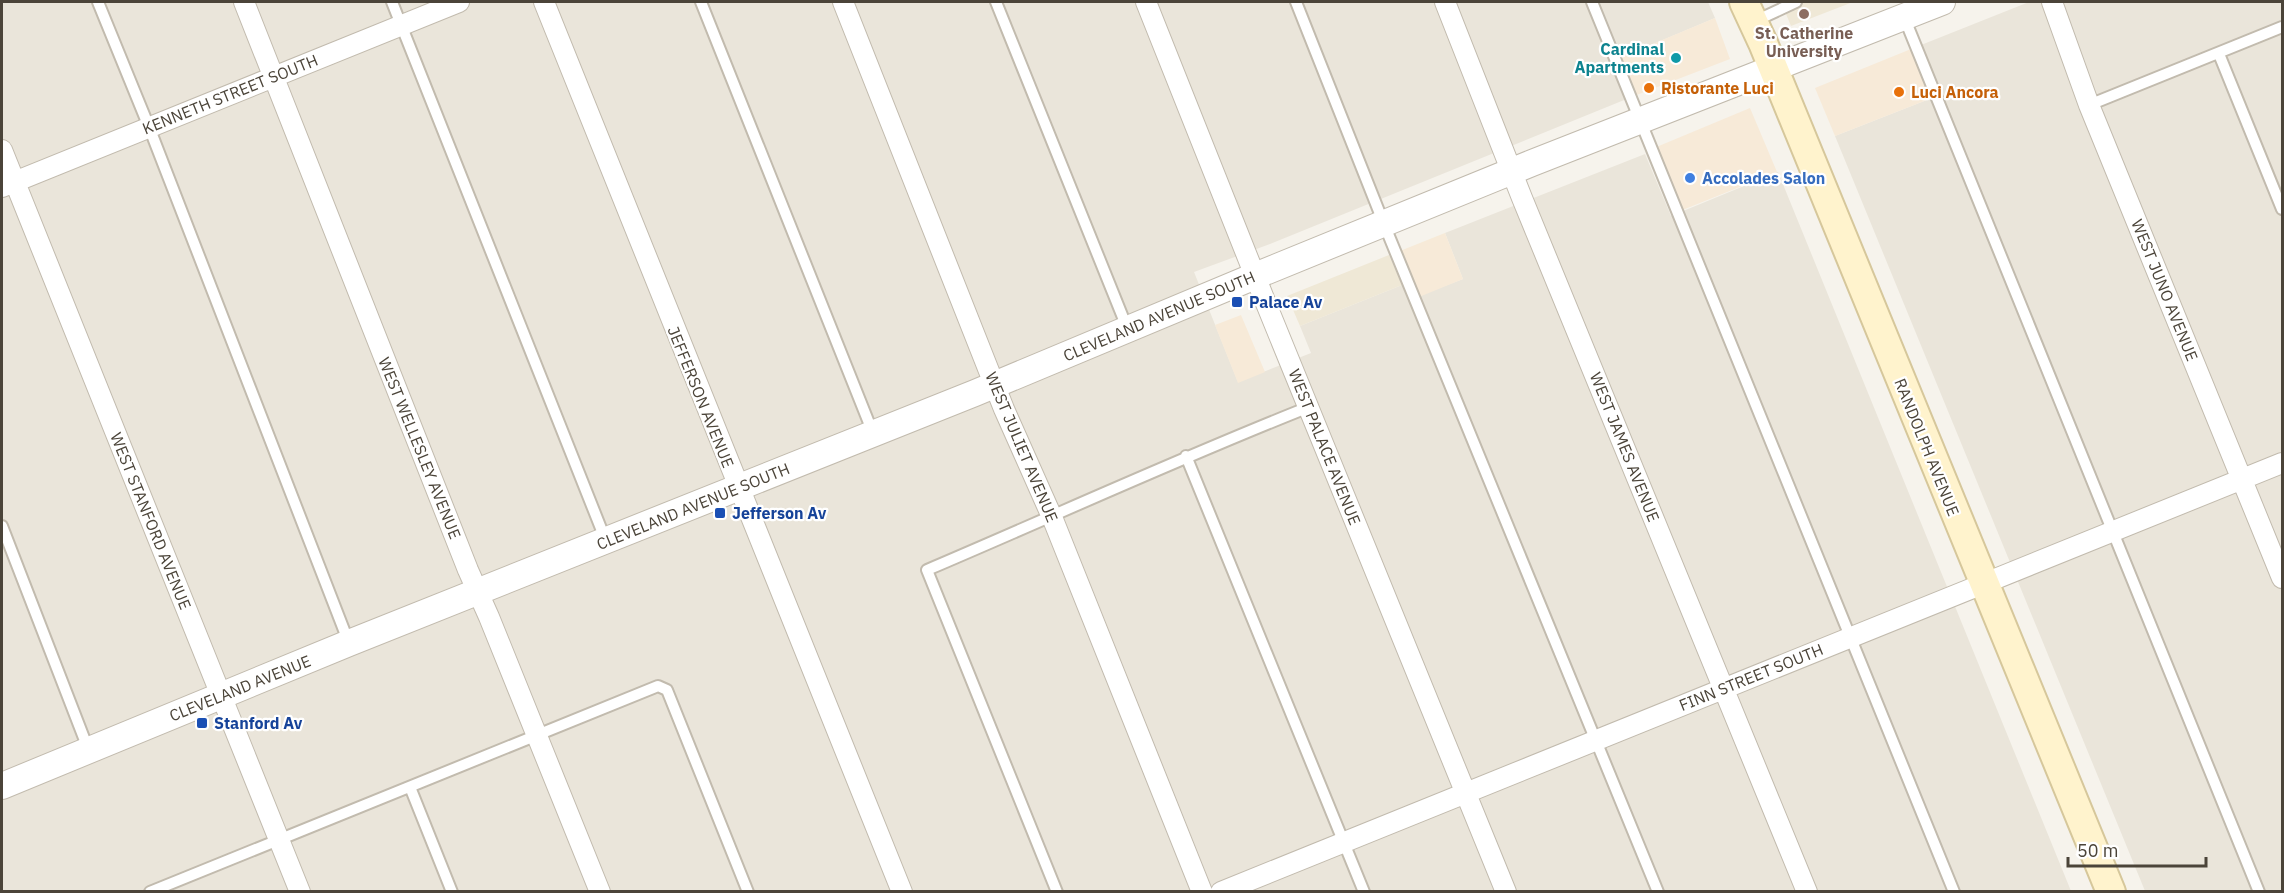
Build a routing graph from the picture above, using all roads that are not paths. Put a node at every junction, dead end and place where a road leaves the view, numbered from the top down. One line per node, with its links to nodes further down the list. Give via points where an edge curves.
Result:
1 (98, 2): 25 (lane)
2 (244, 2): 22 (street, WEST WELLESLEY AVENUE)
3 (392, 2): 18 (lane)
4 (459, 2): 18 (street, KENNETH STREET SOUTH)
5 (544, 2): 39 (street, JEFFERSON AVENUE)
6 (701, 2): 35 (lane)
7 (843, 2): 33 (street, WEST JULIET AVENUE)
8 (996, 2): 32 (lane)
9 (1146, 2): 31 (street, WEST PALACE AVENUE)
10 (1296, 2): 30 (lane)
11 (1445, 2): 27 (street, WEST JAMES AVENUE)
12 (1592, 2): 24 (lane)
13 (1796, 2): 16 (lane)
14 (1942, 2): 17 (street, CLEVELAND AVENUE SOUTH)
15 (2052, 2): 23 (street, WEST JUNO AVENUE)
16 (1748, 12): 21 (main road, RANDOLPH AVENUE)
17 (1904, 17): 21 (street, CLEVELAND AVENUE SOUTH); 42 (lane)
18 (401, 25): 22 (street, KENNETH STREET SOUTH); 43 (lane)
19 (2283, 27): 20 (lane)
20 (2219, 54): 23 (lane); 29 (lane)
21 (1773, 68): 24 (street, CLEVELAND AVENUE SOUTH); 45 (main road, RANDOLPH AVENUE)
22 (273, 76): 25 (street, KENNETH STREET SOUTH); 46 (street, WEST WELLESLEY AVENUE)
23 (2089, 105): 38 (street, WEST JUNO AVENUE)
24 (1639, 121): 27 (street, CLEVELAND AVENUE SOUTH); 47 (lane)
25 (149, 127): 28 (street, KENNETH STREET SOUTH); 48 (lane)
26 (2, 150): 28 (street, WEST STANFORD AVENUE)
27 (1513, 172): 30 (street, CLEVELAND AVENUE SOUTH); 49 (street, WEST JAMES AVENUE)
28 (8, 184): 50 (street, WEST STANFORD AVENUE)
29 (2283, 209)
30 (1384, 224): 31 (street, CLEVELAND AVENUE SOUTH); 52 (lane)
31 (1255, 276): 32 (street, CLEVELAND AVENUE SOUTH); 34 (street, WEST PALACE AVENUE)
32 (1128, 330): 33 (street, CLEVELAND AVENUE SOUTH)
33 (995, 384): 35 (street, CLEVELAND AVENUE SOUTH); 40 (street, WEST JULIET AVENUE)
34 (1308, 407): 36 (lane); 56 (street, WEST PALACE AVENUE)
35 (873, 433): 39 (street, CLEVELAND AVENUE SOUTH)
36 (1186, 456): 40 (lane); 58 (lane)
37 (2283, 463): 38 (street, FINN STREET SOUTH)
38 (2242, 479): 42 (street, FINN STREET SOUTH); 44 (street, WEST JUNO AVENUE)
39 (737, 487): 43 (street, CLEVELAND AVENUE SOUTH); 64 (street, JEFFERSON AVENUE)
40 (1052, 517): 65 (lane, via 927,570); 66 (street, WEST JULIET AVENUE)
41 (2, 525): 53 (lane)
42 (2112, 531): 45 (street, FINN STREET SOUTH); 74 (lane)
43 (606, 541): 46 (street, CLEVELAND AVENUE SOUTH)
44 (2283, 578)
45 (1983, 583): 47 (street, FINN STREET SOUTH); 73 (main road, RANDOLPH AVENUE)
46 (478, 592): 48 (street, CLEVELAND AVENUE); 51 (street, WEST WELLESLEY AVENUE)
47 (1849, 636): 49 (street, FINN STREET SOUTH); 72 (lane)
48 (349, 643): 50 (street, CLEVELAND AVENUE)
49 (1724, 688): 52 (street, FINN STREET SOUTH); 71 (street, WEST JAMES AVENUE)
50 (221, 696): 53 (street, CLEVELAND AVENUE); 57 (street, WEST STANFORD AVENUE)
51 (537, 734): 55 (lane); 62 (street, WEST WELLESLEY AVENUE); 63 (lane, via 658,686 667,690)
52 (1597, 740): 56 (street, FINN STREET SOUTH); 70 (lane)
53 (89, 751): 54 (street, CLEVELAND AVENUE)
54 (2, 786)
55 (410, 787): 57 (lane); 61 (lane)
56 (1466, 793): 58 (street, FINN STREET SOUTH); 69 (street, WEST PALACE AVENUE)
57 (279, 838): 59 (lane); 60 (street, WEST STANFORD AVENUE)
58 (1343, 842): 67 (street, FINN STREET SOUTH); 68 (lane)
59 (150, 891)
60 (300, 891)
61 (452, 891)
62 (600, 891)
63 (748, 891)
64 (902, 891)
65 (1057, 891)
66 (1202, 891)
67 (1221, 891)
68 (1364, 891)
69 (1506, 891)
70 (1658, 891)
71 (1807, 891)
72 (1954, 891)
73 (2111, 891)
74 (2259, 891)

